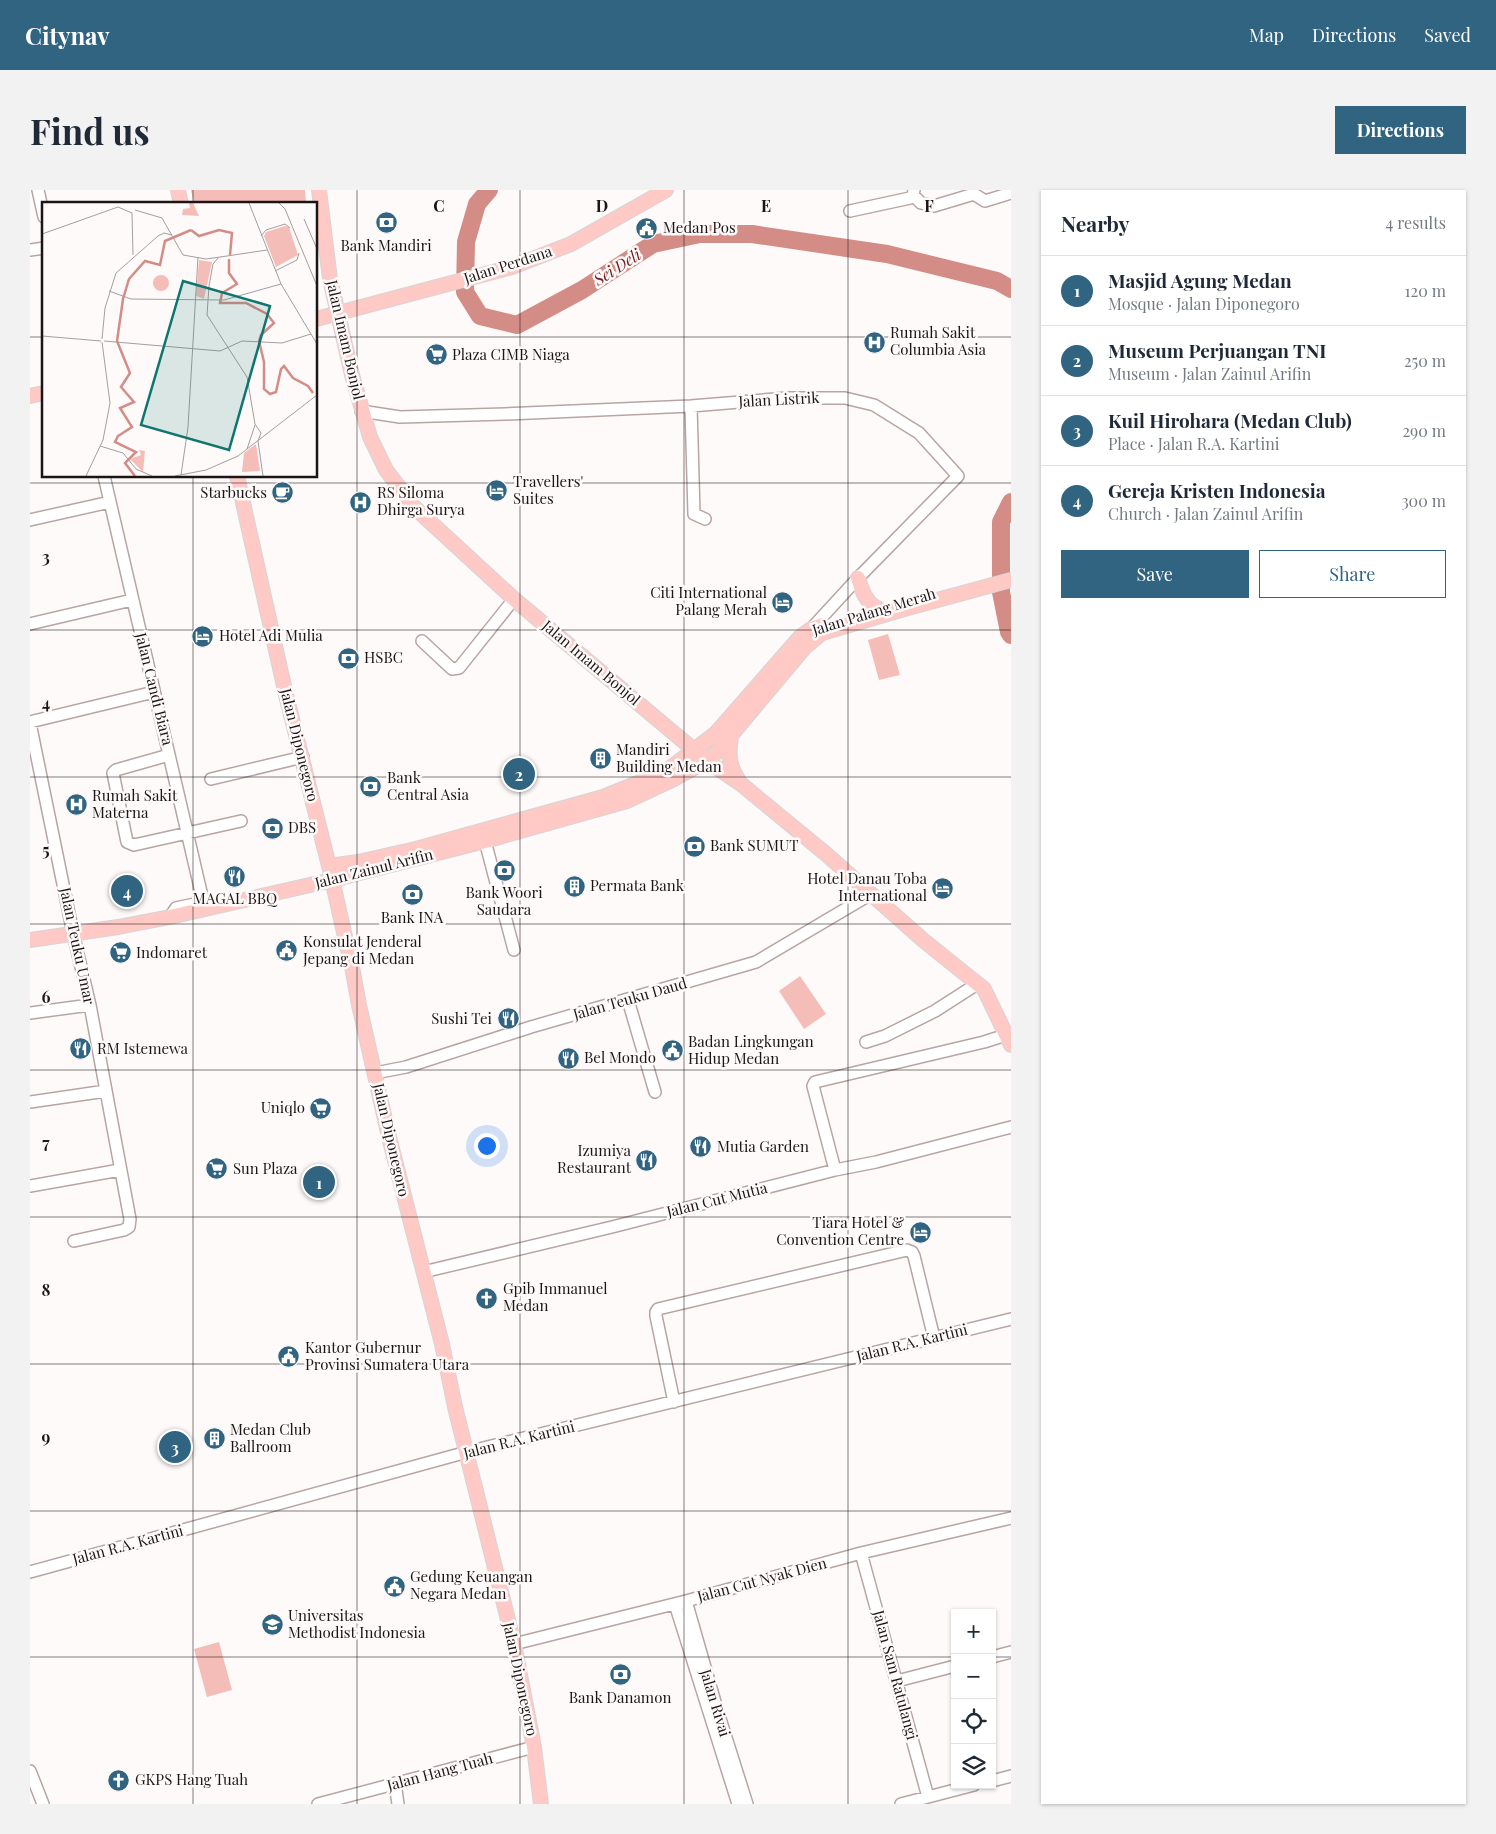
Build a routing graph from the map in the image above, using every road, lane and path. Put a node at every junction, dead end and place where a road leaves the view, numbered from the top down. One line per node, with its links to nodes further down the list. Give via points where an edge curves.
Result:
1 (38, 190): 6 (street)
2 (319, 190): 8 (main road, Jalan Imam Bonjol, via 330,279)
3 (666, 190): 8 (main road, Jalan Perdana, via 571,244 512,267)
4 (914, 193): 5 (street, via 921,203 934,206 974,194 985,201); 7 (street, via 910,198)
5 (1011, 194)
6 (42, 208)
7 (850, 211)
8 (338, 313): 9 (main road, Jalan Perdana); 11 (main road, Jalan Imam Bonjol)
9 (318, 319)
10 (691, 406): 11 (street, Jalan Listrik, via 400,417); 16 (street, via 694,514); 18 (street, Jalan Listrik, via 787,398 845,398 874,406 919,433 958,476)
11 (361, 411): 21 (main road, Jalan Imam Bonjol, via 386,470 409,502)
12 (104, 478): 14 (street, Jalan Candi Biara)
13 (237, 478): 32 (main road, Jalan Diponegoro)
14 (110, 502): 15 (street); 22 (street, Jalan Candi Biara)
15 (30, 520)
16 (705, 520)
17 (1011, 572): 20 (main road, Jalan Palang Merah)
18 (858, 578): 23 (main road, via 867,600); 25 (street, Jalan Listrik)
19 (1011, 580): 20 (main road, Jalan Palang Merah)
20 (962, 589): 23 (main road, Jalan Palang Merah); 29 (main road, Jalan Palang Merah, via 822,633 805,647)
21 (514, 599): 26 (street, via 457,669 452,669); 30 (main road, Jalan Imam Bonjol)
22 (132, 600): 24 (street); 27 (street, Jalan Candi Biara)
23 (879, 610): 25 (main road, Jalan Palang Merah)
24 (30, 624)
25 (811, 629): 30 (main road, Jalan Palang Merah)
26 (422, 642)
27 (154, 692): 28 (street); 31 (street, Jalan Candi Biara)
28 (30, 723): 43 (street, Jalan Teuku Umar)
29 (731, 737): 33 (main road, Jalan Palang Merah); 35 (main road, via 731,768)
30 (695, 751): 33 (main road, Jalan Imam Bonjol); 37 (main road, Jalan Zainul Arifin, via 665,772 623,790)
31 (169, 755): 38 (street, Jalan Candi Biara); 38 (street, via 113,773 127,842 134,845)
32 (303, 757): 34 (street); 40 (main road, Jalan Diponegoro)
33 (707, 761): 35 (main road, Jalan Imam Bonjol); 37 (main road, Jalan Zainul Arifin, via 627,801)
34 (211, 779)
35 (740, 784): 41 (main road, Jalan Imam Bonjol)
36 (241, 821): 38 (street)
37 (506, 829): 39 (main road, Jalan Zainul Arifin); 40 (main road, Jalan Zainul Arifin, via 416,848)
38 (188, 833): 42 (street, Jalan Candi Biara)
39 (485, 841): 40 (main road, Jalan Zainul Arifin); 45 (street)
40 (331, 873): 42 (main road, Jalan Zainul Arifin); 52 (main road, Jalan Diponegoro)
41 (871, 894): 46 (main road, Jalan Imam Bonjol); 47 (street, Jalan Teuku Daud, via 756,962)
42 (205, 906): 43 (main road, Jalan Zainul Arifin, via 170,917)
43 (73, 934): 44 (main road, Jalan Zainul Arifin); 48 (street, Jalan Teuku Umar)
44 (30, 940)
45 (514, 950)
46 (977, 984): 50 (main road, Jalan Imam Bonjol, via 984,989); 51 (street, via 935,1011)
47 (628, 1000): 52 (street, Jalan Teuku Daud, via 406,1067); 54 (street)
48 (90, 1005): 49 (street); 53 (street, Jalan Teuku Umar)
49 (30, 1013)
50 (1008, 1040): 58 (street, via 984,1042 815,1082 813,1086)
51 (866, 1042)
52 (375, 1073): 61 (main road, Jalan Diponegoro)
53 (106, 1091): 55 (street); 57 (street, Jalan Teuku Umar)
54 (655, 1092)
55 (30, 1102)
56 (1011, 1128): 58 (street, Jalan Cut Mutia)
57 (120, 1170): 59 (street); 60 (street, Jalan Teuku Umar, via 130,1219 128,1227)
58 (835, 1170): 61 (street, Jalan Cut Mutia)
59 (30, 1186)
60 (74, 1242)
61 (423, 1272): 65 (main road, Jalan Diponegoro)
62 (1011, 1319): 63 (street, Jalan R.A. Kartini)
63 (934, 1338): 64 (street, Jalan R.A. Kartini); 64 (street, via 914,1256 907,1250 658,1309 656,1316)
64 (674, 1402): 65 (street, Jalan R.A. Kartini)
65 (467, 1452): 68 (street, Jalan R.A. Kartini); 70 (main road, Jalan Diponegoro)
66 (1011, 1518): 67 (street, Jalan Cut Nyak Dien)
67 (861, 1553): 69 (street, Jalan Cut Nyak Dien); 74 (street, Jalan Sam Ratulangi)
68 (30, 1572)
69 (680, 1602): 70 (street, Jalan Cut Nyak Dien); 86 (street, Jalan Rivai); 87 (street, Jalan Rivai)
70 (514, 1644): 75 (main road, Jalan Diponegoro)
71 (1011, 1652): 72 (street)
72 (996, 1656)
73 (951, 1667): 74 (street)
74 (897, 1681): 81 (street, Jalan Sam Ratulangi)
75 (534, 1747): 79 (street, Jalan Hang Tuah); 85 (main road, Jalan Diponegoro)
76 (30, 1771): 82 (street)
77 (1011, 1776): 78 (street)
78 (996, 1780)
79 (395, 1783): 83 (street, Jalan Hang Tuah); 84 (street)
80 (959, 1789): 81 (street)
81 (928, 1797): 88 (street)
82 (43, 1804)
83 (318, 1804)
84 (398, 1804)
85 (541, 1804)
86 (738, 1804)
87 (747, 1804)
88 (901, 1804)

